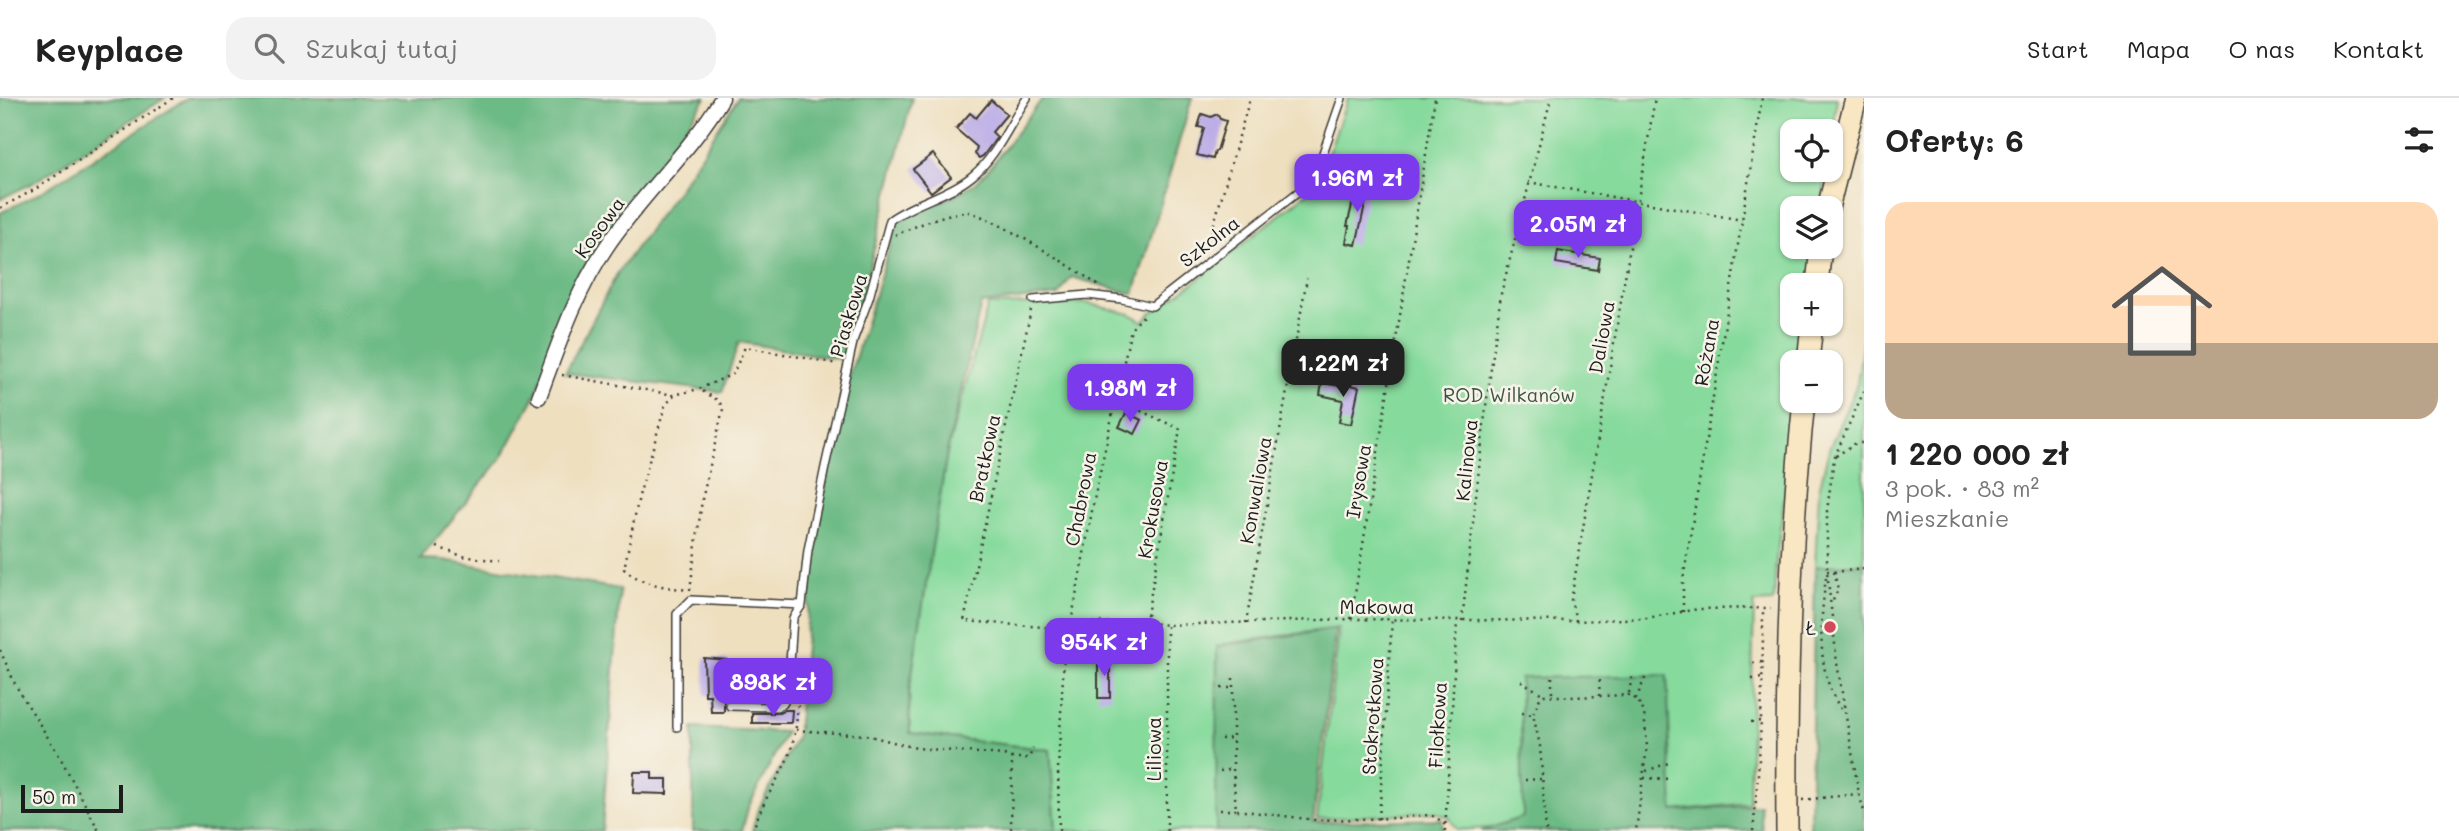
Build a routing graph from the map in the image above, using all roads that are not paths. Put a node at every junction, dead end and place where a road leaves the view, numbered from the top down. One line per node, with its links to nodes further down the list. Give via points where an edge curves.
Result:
1 (722, 98): 7 (street, Kosowa, via 595,264)
2 (1027, 98): 9 (lane, Piaskowa, via 982,167 950,190 890,220 854,338 808,550)
3 (1342, 98): 6 (lane, Szkolna, via 1306,186 1152,306 1087,295)
4 (1856, 98): 5 (main road)
5 (1831, 196)
6 (1033, 300)
7 (539, 397)
8 (1803, 413): 12 (main road, via 1789,608)
9 (802, 605): 10 (lane, Piaskowa, via 793,618 788,694 783,704); 11 (lane, via 691,600 677,614)
10 (730, 706)
11 (677, 727)
12 (1787, 831)

